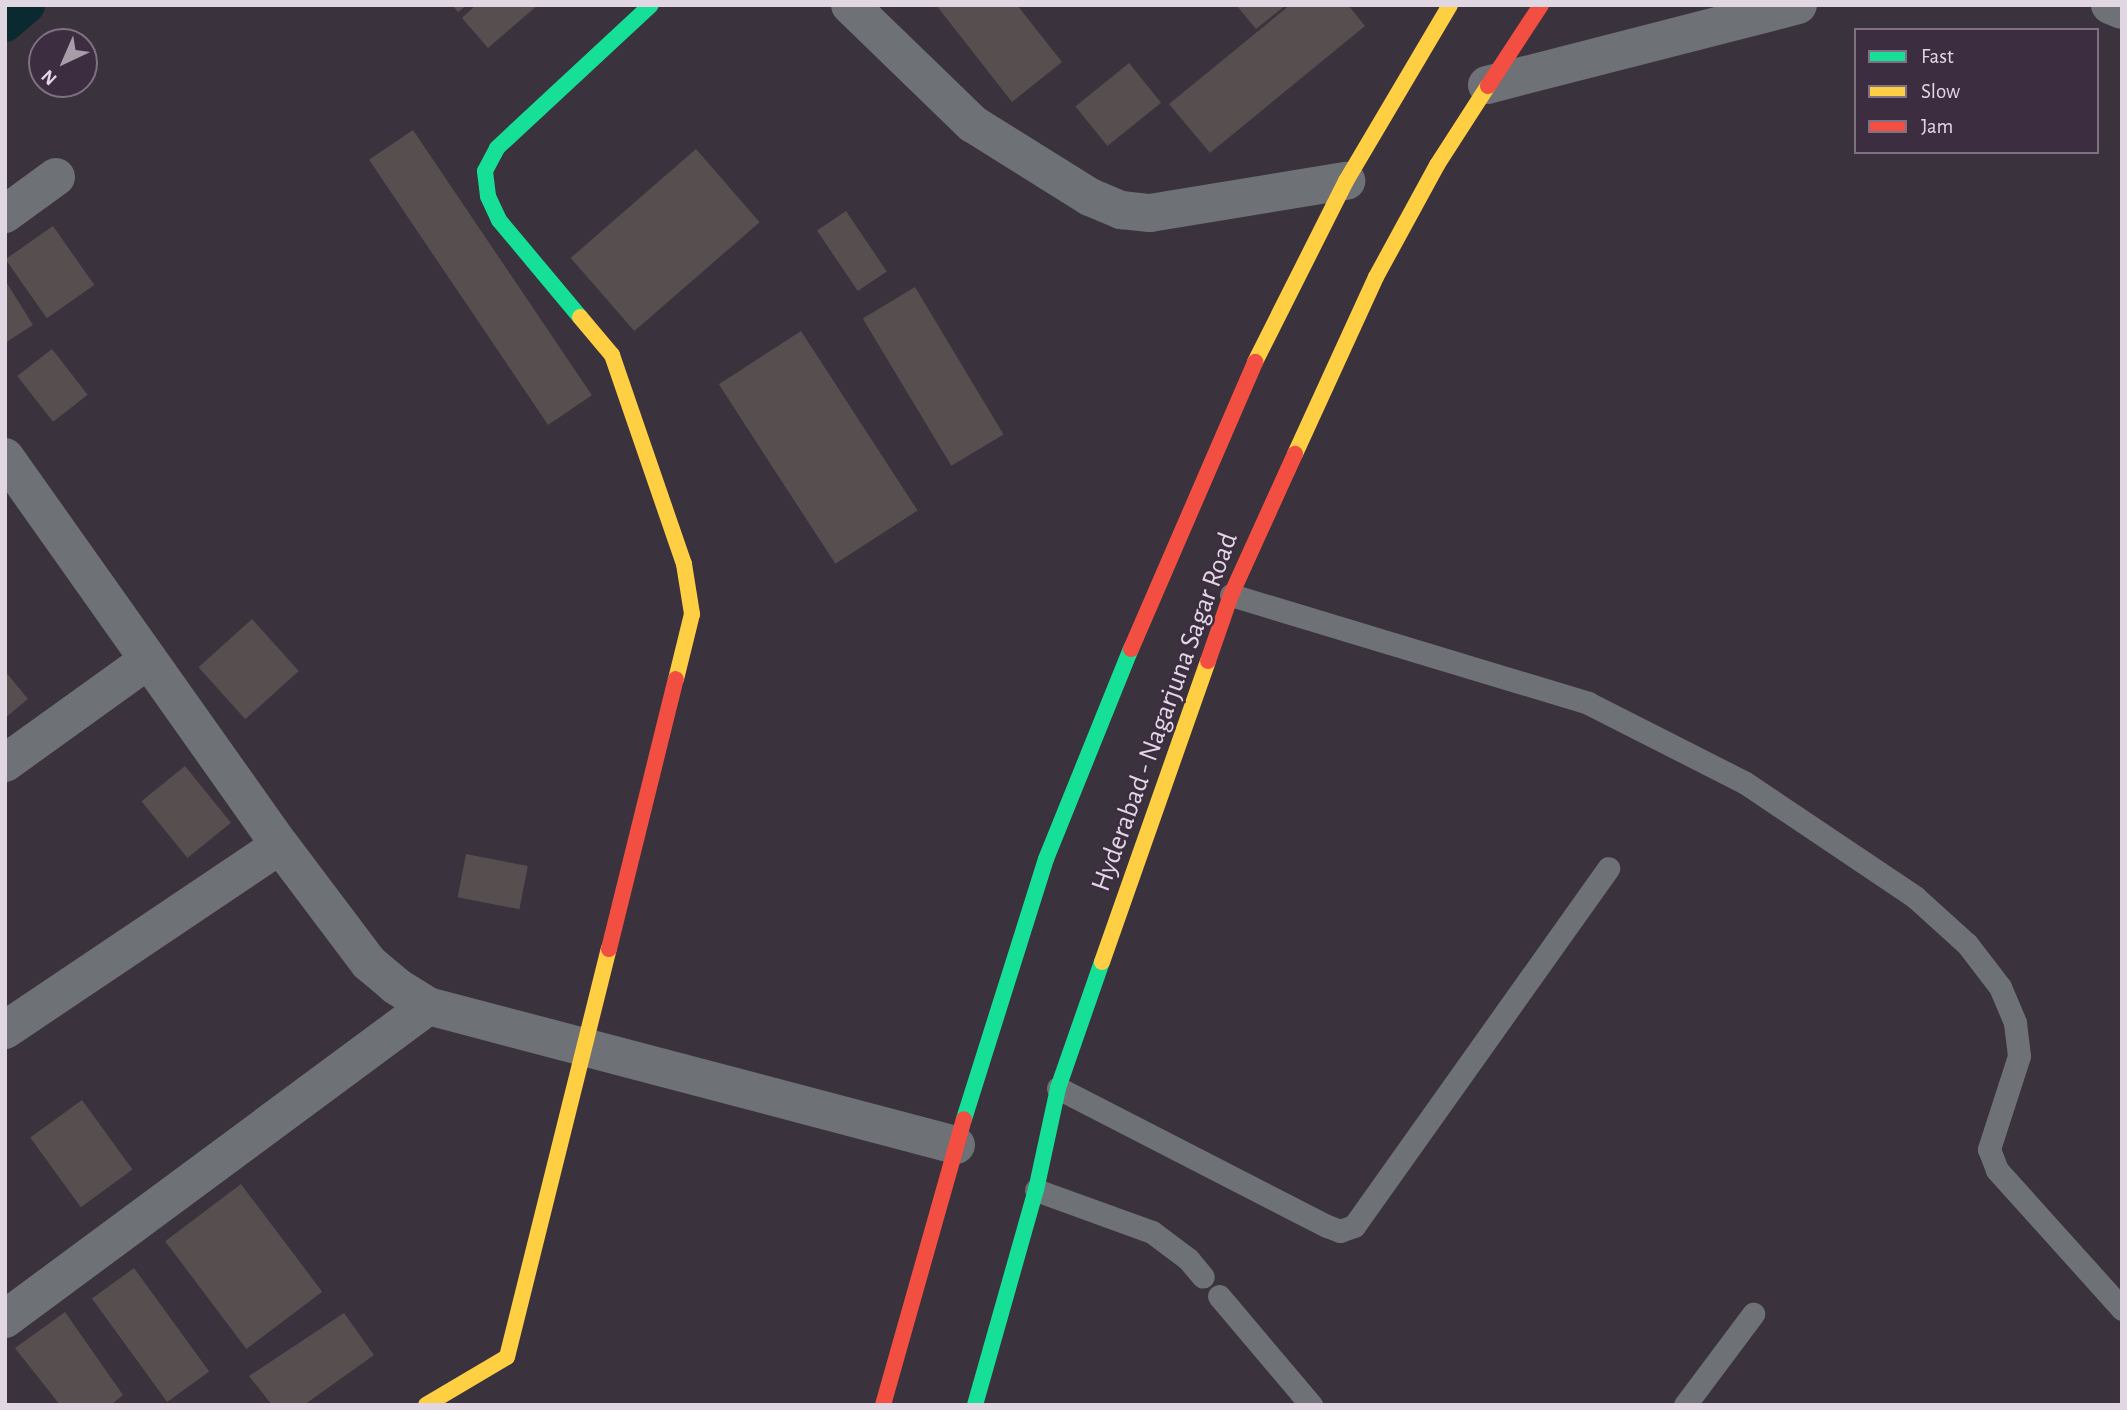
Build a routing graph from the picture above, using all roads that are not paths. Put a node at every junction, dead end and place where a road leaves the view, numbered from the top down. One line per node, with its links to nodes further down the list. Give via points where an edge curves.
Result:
1 (651, 5): 21 (main road, via 497,148 485,171 488,196 499,220 612,355 691,588 692,614)
2 (850, 5): 10 (street, via 973,124 1090,197 1121,210 1150,213)
3 (1450, 5): 10 (main road, Hyderabad - Nagarjuna Sagar Road)
4 (1541, 5): 8 (main road, Hyderabad - Nagarjuna Sagar Road)
5 (1798, 5): 8 (street)
6 (2110, 5): 7 (street)
7 (2122, 10)
8 (1487, 85): 14 (main road, Hyderabad - Nagarjuna Sagar Road, via 1376,277)
9 (56, 177): 11 (street)
10 (1346, 181): 23 (main road, Hyderabad - Nagarjuna Sagar Road, via 1235,401 1102,715 1046,859)
11 (5, 214)
12 (5, 457): 13 (street)
13 (18, 498): 15 (street)
14 (1231, 595): 22 (main road, Hyderabad - Nagarjuna Sagar Road); 27 (lane, via 1588,703 1744,782 1915,897 1967,944 2000,987 2015,1023 2019,1056 1989,1149 1997,1170)
15 (147, 661): 16 (street); 17 (street)
16 (5, 763)
17 (280, 845): 19 (street, via 369,964); 20 (street)
18 (1608, 868): 22 (lane, via 1354,1226 1340,1231 1327,1226)
19 (428, 1006): 21 (street); 29 (street)
20 (5, 1030)
21 (584, 1046): 23 (street); 30 (main road, via 507,1357)
22 (1058, 1088): 24 (main road, Hyderabad - Nagarjuna Sagar Road)
23 (956, 1145): 31 (main road, Hyderabad - Nagarjuna Sagar Road)
24 (1036, 1190): 25 (lane, via 1152,1232 1188,1259); 32 (main road, Hyderabad - Nagarjuna Sagar Road)
25 (1203, 1277)
26 (1219, 1296): 33 (lane)
27 (2122, 1309)
28 (1754, 1314): 34 (lane)
29 (5, 1319)
30 (426, 1405)
31 (883, 1405)
32 (975, 1405)
33 (1311, 1405)
34 (1685, 1405)

